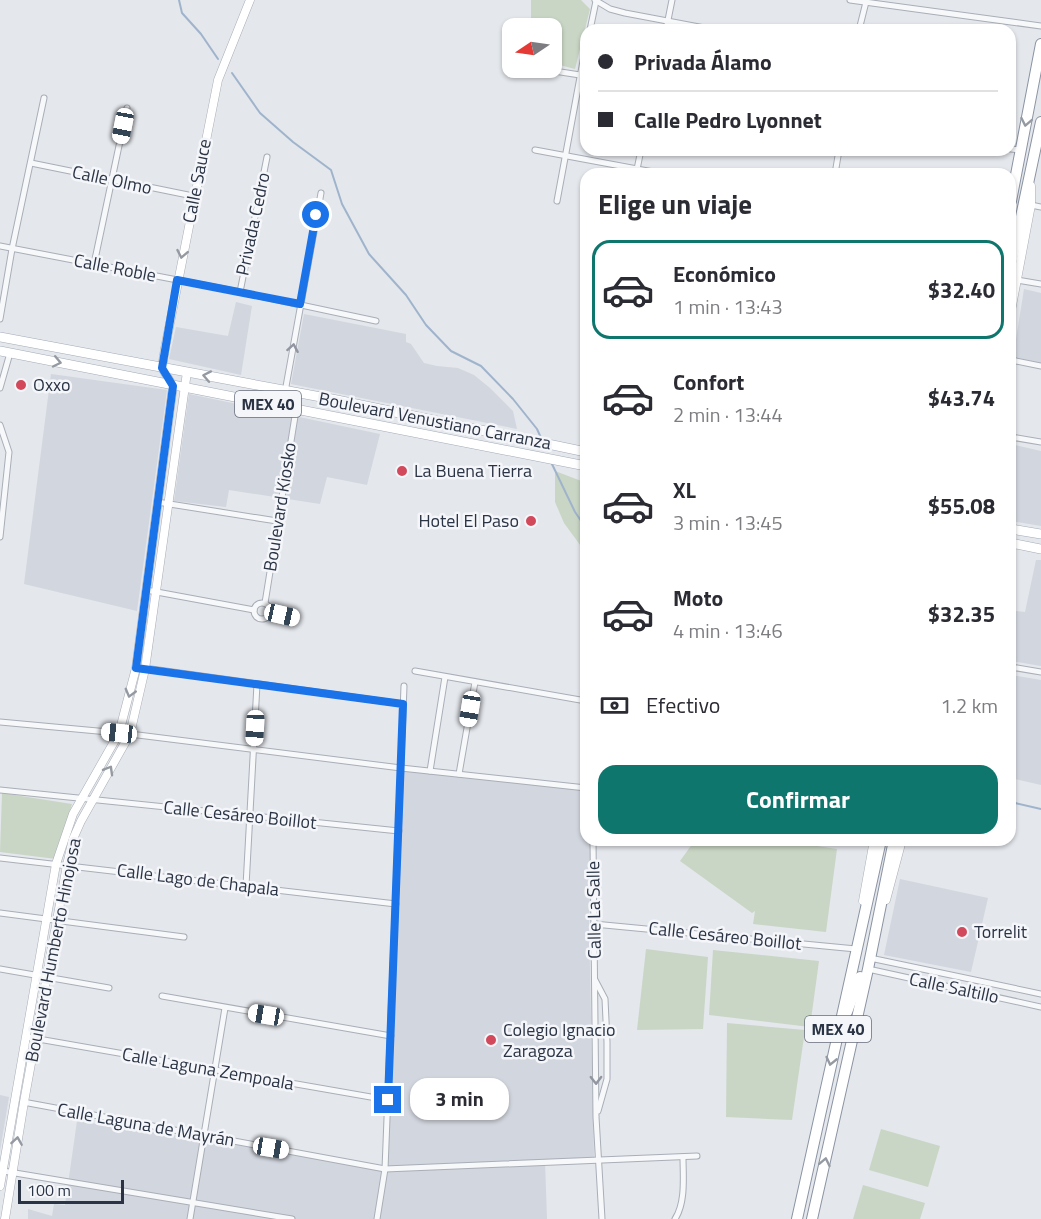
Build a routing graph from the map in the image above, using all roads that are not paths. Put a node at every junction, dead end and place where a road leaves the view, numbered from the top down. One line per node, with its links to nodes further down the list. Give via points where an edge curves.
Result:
1 (250, 0): 27 (street, Calle Sauce, via 218,80)
2 (596, 0): 6 (street, via 610,9); 7 (street)
3 (672, 0): 6 (street)
4 (850, 0): 5 (street)
5 (866, 2): 9 (street); 10 (street)
6 (668, 22): 8 (street)
7 (591, 24)
8 (680, 24)
9 (860, 24)
10 (1041, 26)
11 (1041, 44): 19 (highway, one-way to 19)
12 (562, 72): 13 (street)
13 (580, 75): 20 (street)
14 (44, 98): 22 (street)
15 (127, 108): 25 (street)
16 (1041, 122): 17 (highway)
17 (1040, 136): 24 (highway)
18 (535, 150): 20 (street)
19 (1016, 150)
20 (565, 155): 23 (street); 28 (street)
21 (267, 157): 39 (street, Privada Cedro)
22 (31, 163): 25 (street, Calle Olmo); 33 (street)
23 (620, 168)
24 (1032, 168): 29 (street); 31 (highway)
25 (112, 180): 27 (street, Calle Olmo); 34 (street)
26 (321, 193): 40 (street)
27 (193, 196): 35 (street, Calle Sauce, one-way to 35)
28 (557, 201)
29 (1031, 205): 30 (street); 36 (street)
30 (1041, 207)
31 (1016, 241)
32 (0, 246): 33 (street, Calle Roble)
33 (12, 249): 34 (street, Calle Roble); 41 (street)
34 (94, 264): 35 (street, Calle Roble)
35 (177, 280): 39 (street, Calle Roble); 47 (street, Calle Sauce)
36 (1017, 280): 37 (street); 38 (street)
37 (1041, 284)
38 (1016, 285)
39 (240, 291): 40 (street, Calle Roble)
40 (300, 304): 42 (street, Calle Roble); 52 (street, one-way to 40)
41 (0, 319)
42 (376, 321)
43 (0, 337): 47 (main road, Boulevard Venustiano Carranza / MEX 40)
44 (5, 352): 49 (main road, Boulevard Venustiano Carranza / MEX 40, one-way to 49); 50 (street)
45 (1016, 361): 46 (street)
46 (1041, 366)
47 (162, 368): 48 (main road, Boulevard Venustiano Carranza / MEX 40); 49 (street)
48 (187, 372): 51 (street, Boulevard Humberto Hinojosa); 52 (main road, Boulevard Venustiano Carranza / MEX 40, one-way to 48)
49 (173, 386): 51 (main road, Boulevard Venustiano Carranza / MEX 40); 55 (street, Boulevard Humberto Hinojosa)
50 (0, 388)
51 (184, 388): 53 (main road, Boulevard Venustiano Carranza / MEX 40); 56 (street, Boulevard Humberto Hinojosa)
52 (285, 392): 59 (main road, Boulevard Venustiano Carranza / MEX 40)
53 (296, 410): 60 (main road, Boulevard Venustiano Carranza / MEX 40); 64 (street, Boulevard Kiosko)
54 (0, 425): 61 (street, via 9,452)
55 (167, 432): 56 (street); 62 (street, Boulevard Humberto Hinojosa)
56 (178, 434): 63 (street, Boulevard Humberto Hinojosa)
57 (1016, 438): 58 (street)
58 (1041, 442)
59 (580, 451)
60 (580, 465)
61 (2, 499): 67 (street)
62 (157, 502): 63 (street); 70 (street, Boulevard Humberto Hinojosa)
63 (168, 504): 64 (street); 71 (street, Boulevard Humberto Hinojosa)
64 (277, 521): 72 (street, Boulevard Kiosko)
65 (1016, 530): 66 (main road)
66 (1041, 534)
67 (0, 537)
68 (1016, 544): 69 (main road)
69 (1041, 549)
70 (146, 590): 71 (street); 76 (street, Boulevard Humberto Hinojosa)
71 (157, 592): 73 (street); 76 (street, Boulevard Humberto Hinojosa)
72 (265, 603): 73 (street); 74 (street)
73 (254, 610): 74 (street, via 262,620)
74 (271, 613): 75 (street)
75 (294, 618)
76 (140, 668): 82 (street); 87 (street, Boulevard Humberto Hinojosa, one-way to 87); 88 (street, Boulevard Humberto Hinojosa)
77 (1016, 668): 79 (street)
78 (416, 671): 80 (street)
79 (1041, 672)
80 (445, 677): 81 (street); 91 (street)
81 (475, 682): 84 (street); 92 (street)
82 (257, 684): 85 (street); 89 (street)
83 (404, 686): 85 (street)
84 (580, 700)
85 (403, 704): 90 (street)
86 (0, 722): 87 (street)
87 (119, 733): 88 (street); 95 (street, Boulevard Humberto Hinojosa)
88 (130, 734): 89 (street); 96 (street, Boulevard Humberto Hinojosa, one-way to 88)
89 (254, 749): 90 (street); 97 (street)
90 (401, 768): 91 (street); 98 (street)
91 (430, 771): 92 (street)
92 (459, 774): 93 (street)
93 (580, 787)
94 (0, 790): 95 (street, Calle Cesáreo Boillot)
95 (81, 799): 96 (street, Calle Cesáreo Boillot); 105 (street, Boulevard Humberto Hinojosa)
96 (91, 800): 97 (street, Calle Cesáreo Boillot); 106 (street, Boulevard Humberto Hinojosa, via 73,838)
97 (251, 816): 98 (street, Calle Cesáreo Boillot); 107 (street)
98 (399, 831): 108 (street)
99 (593, 846): 113 (street, Calle La Salle)
100 (873, 846): 114 (street)
101 (880, 846): 114 (highway, MEX 40)
102 (893, 846): 110 (highway, MEX 40)
103 (900, 846): 110 (street)
104 (0, 858): 105 (street, Calle Lago de Chapala)
105 (56, 864): 106 (street, Calle Lago de Chapala); 111 (street, Boulevard Humberto Hinojosa)
106 (67, 865): 107 (street, Calle Lago de Chapala); 112 (street, Boulevard Humberto Hinojosa)
107 (246, 886): 108 (street, Calle Lago de Chapala)
108 (396, 904): 129 (street)
109 (0, 913): 111 (street)
110 (879, 915): 117 (highway, MEX 40)
111 (47, 919): 112 (street); 120 (street, Boulevard Humberto Hinojosa)
112 (56, 920): 115 (street); 121 (street, Boulevard Humberto Hinojosa)
113 (594, 924): 116 (street, Calle Cesáreo Boillot); 122 (street, Calle La Salle)
114 (863, 924): 116 (highway, MEX 40)
115 (184, 937)
116 (856, 949): 128 (highway, MEX 40)
117 (870, 958): 119 (highway, MEX 40); 124 (street, Calle Saltillo); 128 (highway)
118 (0, 969): 120 (street)
119 (868, 969): 126 (street, Calle Saltillo); 146 (highway, MEX 40, one-way to 119)
120 (37, 975): 121 (street); 130 (street, Boulevard Humberto Hinojosa)
121 (47, 976): 123 (street); 131 (street, Boulevard Humberto Hinojosa)
122 (594, 979): 135 (street, Calle La Salle, one-way to 135); 135 (street, Calle La Salle, via 605,999 607,1052 607,1079)
123 (109, 988)
124 (1041, 994)
125 (162, 996): 127 (street)
126 (1041, 1007)
127 (225, 1008): 129 (street); 132 (street)
128 (838, 1027): 137 (highway, MEX 40, one-way to 137)
129 (391, 1036): 133 (street)
130 (27, 1037): 131 (street, Calle Laguna Zempoala); 134 (street, Boulevard Humberto Hinojosa)
131 (36, 1039): 132 (street, Calle Laguna Zempoala); 134 (street, Boulevard Humberto Hinojosa)
132 (215, 1070): 133 (street, Calle Laguna Zempoala); 136 (street)
133 (388, 1100): 141 (street)
134 (19, 1101): 136 (street, Calle Laguna de Mayrán); 142 (street, Boulevard Humberto Hinojosa); 143 (street, Boulevard Humberto Hinojosa, one-way to 134)
135 (596, 1117): 140 (street, Calle La Salle)
136 (203, 1135): 141 (street, Calle Laguna de Mayrán); 145 (street)
137 (812, 1145): 146 (highway); 153 (highway, MEX 40)
138 (683, 1156): 139 (street, Calle Laguna de Mayrán); 140 (street, Calle Laguna de Mayrán); 152 (street, via 683,1191)
139 (697, 1156)
140 (598, 1159): 141 (street, Calle Laguna de Mayrán); 151 (street, Calle La Salle)
141 (385, 1169): 150 (street)
142 (3, 1171): 143 (street); 144 (street, Boulevard Humberto Hinojosa)
143 (12, 1172): 145 (street); 147 (street, Boulevard Humberto Hinojosa)
144 (0, 1186)
145 (193, 1202): 148 (street); 149 (street)
146 (815, 1205): 154 (highway, MEX 40)
147 (5, 1219)
148 (190, 1219)
149 (292, 1219)
150 (377, 1219)
151 (602, 1219)
152 (675, 1219)
153 (797, 1219)
154 (813, 1219)

